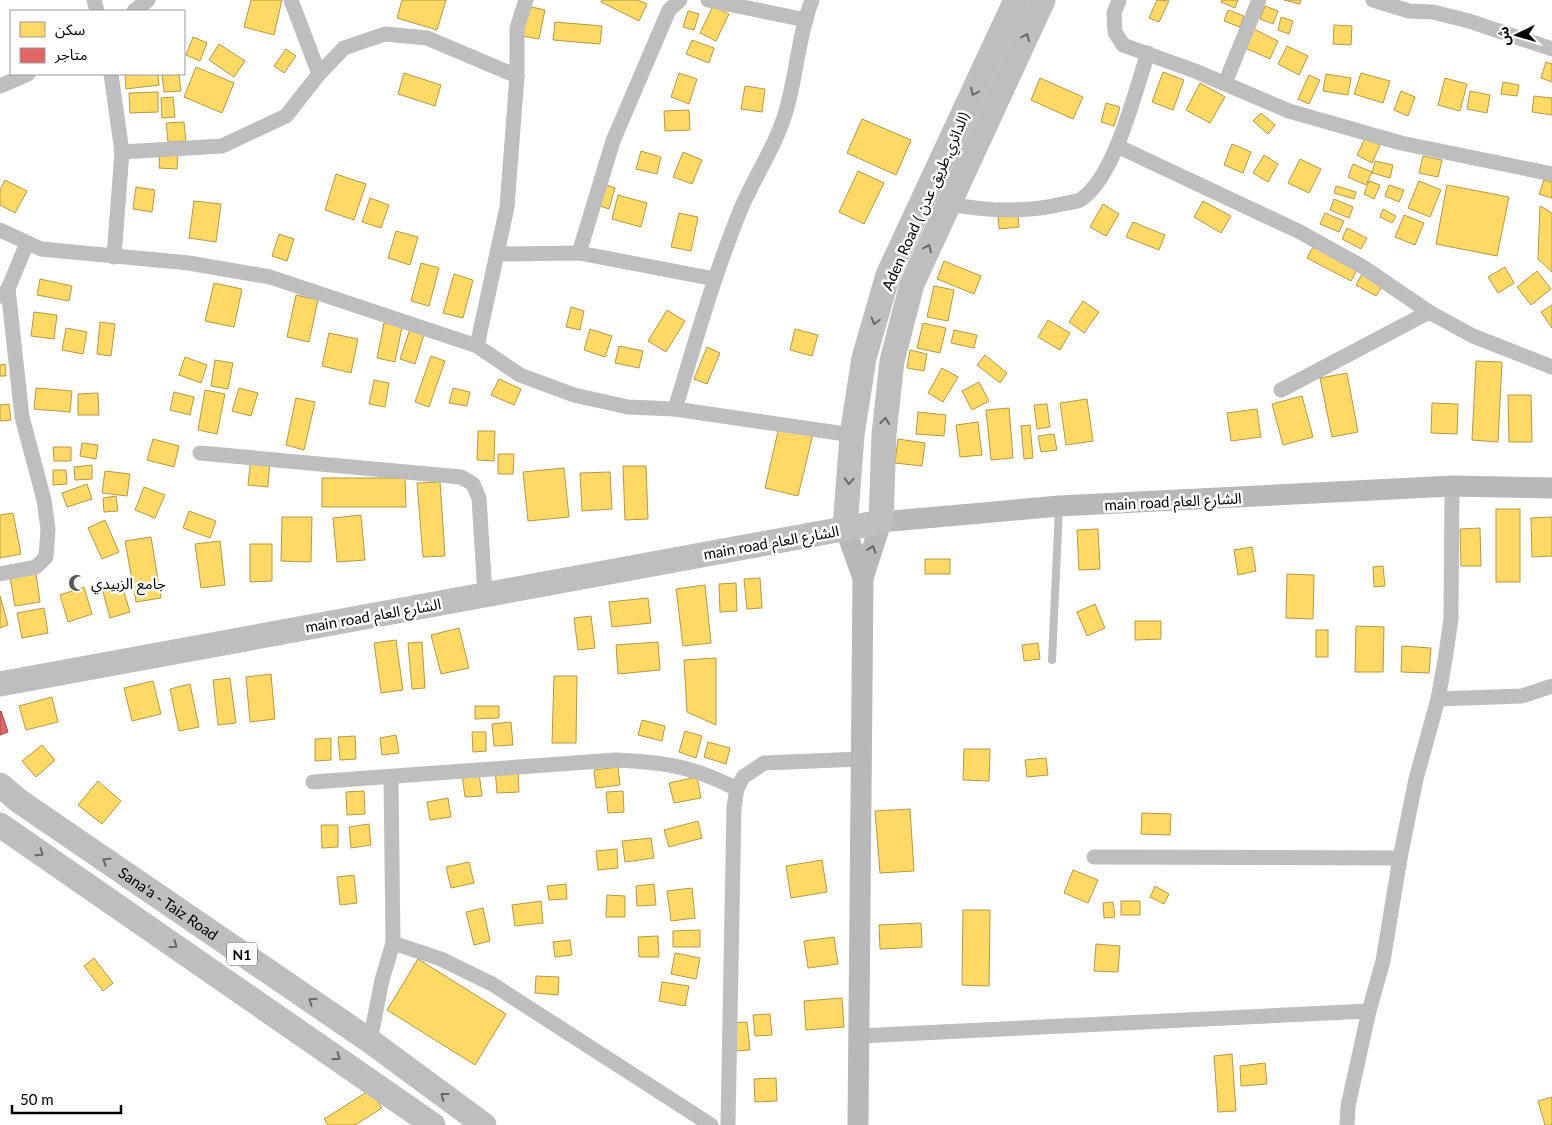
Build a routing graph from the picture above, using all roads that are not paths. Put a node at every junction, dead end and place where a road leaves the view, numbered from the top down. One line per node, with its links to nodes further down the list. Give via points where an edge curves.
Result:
1 (148, 0): 13 (street)
2 (291, 0): 18 (street)
3 (526, 0): 21 (street, via 517,28)
4 (680, 0): 30 (street, via 669,10 613,140)
5 (708, 0): 14 (street)
6 (812, 0): 14 (street)
7 (1016, 0): 17 (highway, Aden Road ( الدائري,طريق عدن))
8 (1043, 0): 17 (highway, Aden Road ( الدائري,طريق عدن), one-way to 8)
9 (1119, 0): 16 (street, via 1114,12 1115,32 1123,45)
10 (1259, 0): 22 (street)
11 (1372, 0): 12 (street)
12 (1408, 5): 15 (street)
13 (135, 10)
14 (806, 20): 34 (street, via 786,113 740,210)
15 (1552, 49)
16 (1148, 53): 22 (street); 24 (street)
17 (997, 71): 27 (highway, Aden Road ( الدائري,طريق عدن)); 33 (highway, Aden Road ( الدائري,طريق عدن), one-way to 33)
18 (319, 74): 21 (street, via 344,48 385,34 427,38); 25 (street, via 286,116 222,146)
19 (26, 75): 23 (street)
20 (111, 75): 25 (street)
21 (517, 76): 31 (street, via 507,207)
22 (1225, 84): 26 (street, via 1289,111 1401,143)
23 (0, 86)
24 (1116, 146): 27 (street, via 1102,177 1080,200 1038,210 978,209); 37 (street, via 1300,232 1363,267)
25 (122, 152): 32 (street)
26 (1552, 174)
27 (948, 204): 35 (highway, Aden Road ( الدائري,طريق عدن), one-way to 27)
28 (0, 230): 29 (street)
29 (27, 243): 32 (street, via 41,249); 36 (street)
30 (579, 253): 31 (street); 34 (street)
31 (498, 254): 38 (street)
32 (114, 257): 38 (street, via 189,263 270,277)
33 (888, 275): 35 (highway); 42 (highway, Aden Road ( الدائري,طريق عدن), one-way to 42, via 864,358)
34 (715, 279): 41 (street)
35 (912, 284): 47 (highway, Aden Road ( الدائري,طريق عدن), one-way to 35, via 884,434 892,361)
36 (4, 293): 49 (street, via 22,418 44,500 48,530 46,557 36,567)
37 (1429, 312): 39 (street, via 1473,336); 40 (street)
38 (476, 346): 41 (street, via 520,375 574,394 628,407)
39 (1552, 367)
40 (1281, 390)
41 (675, 409): 42 (street)
42 (852, 436): 48 (highway, Aden Road ( الدائري,طريق عدن), one-way to 48)
43 (200, 453): 51 (street, via 467,480 473,484 479,498)
44 (1452, 486): 45 (main road, main road الشارع العام); 46 (main road, main road الشارع العام); 55 (street, via 1450,619)
45 (1552, 488)
46 (1059, 506): 47 (main road, main road الشارع العام); 52 (lane)
47 (881, 522): 48 (highway, main road الشارع العام); 50 (main road, one-way to 47)
48 (846, 528): 50 (main road); 51 (highway, main road الشارع العام)
49 (0, 574)
50 (863, 578): 56 (main road)
51 (485, 594): 53 (highway, main road الشارع العام)
52 (1052, 660)
53 (0, 684)
54 (1552, 686): 55 (street, via 1522,696)
55 (1438, 699): 63 (street, via 1416,778)
56 (861, 759): 60 (street, via 764,763 743,777); 66 (main road)
57 (391, 778): 58 (street); 60 (street, via 615,760 659,762 710,774); 64 (street)
58 (313, 782)
59 (0, 785): 67 (highway, Sana'a - Taiz Road / N1, one-way to 59, via 19,802)
60 (737, 789): 71 (street, via 734,806)
61 (0, 825): 68 (highway, Sana'a - Taiz Road / N1, one-way to 68)
62 (1094, 857): 63 (street)
63 (1400, 858): 65 (street, via 1384,961)
64 (394, 943): 67 (street, via 382,980); 70 (street, via 442,959 492,984)
65 (1369, 1011): 66 (street); 73 (street, via 1348,1106)
66 (859, 1036): 72 (main road)
67 (370, 1040): 69 (highway, Sana'a - Taiz Road / N1, one-way to 67)
68 (433, 1125)
69 (484, 1125)
70 (711, 1125)
71 (728, 1125)
72 (858, 1125)
73 (1347, 1125)

